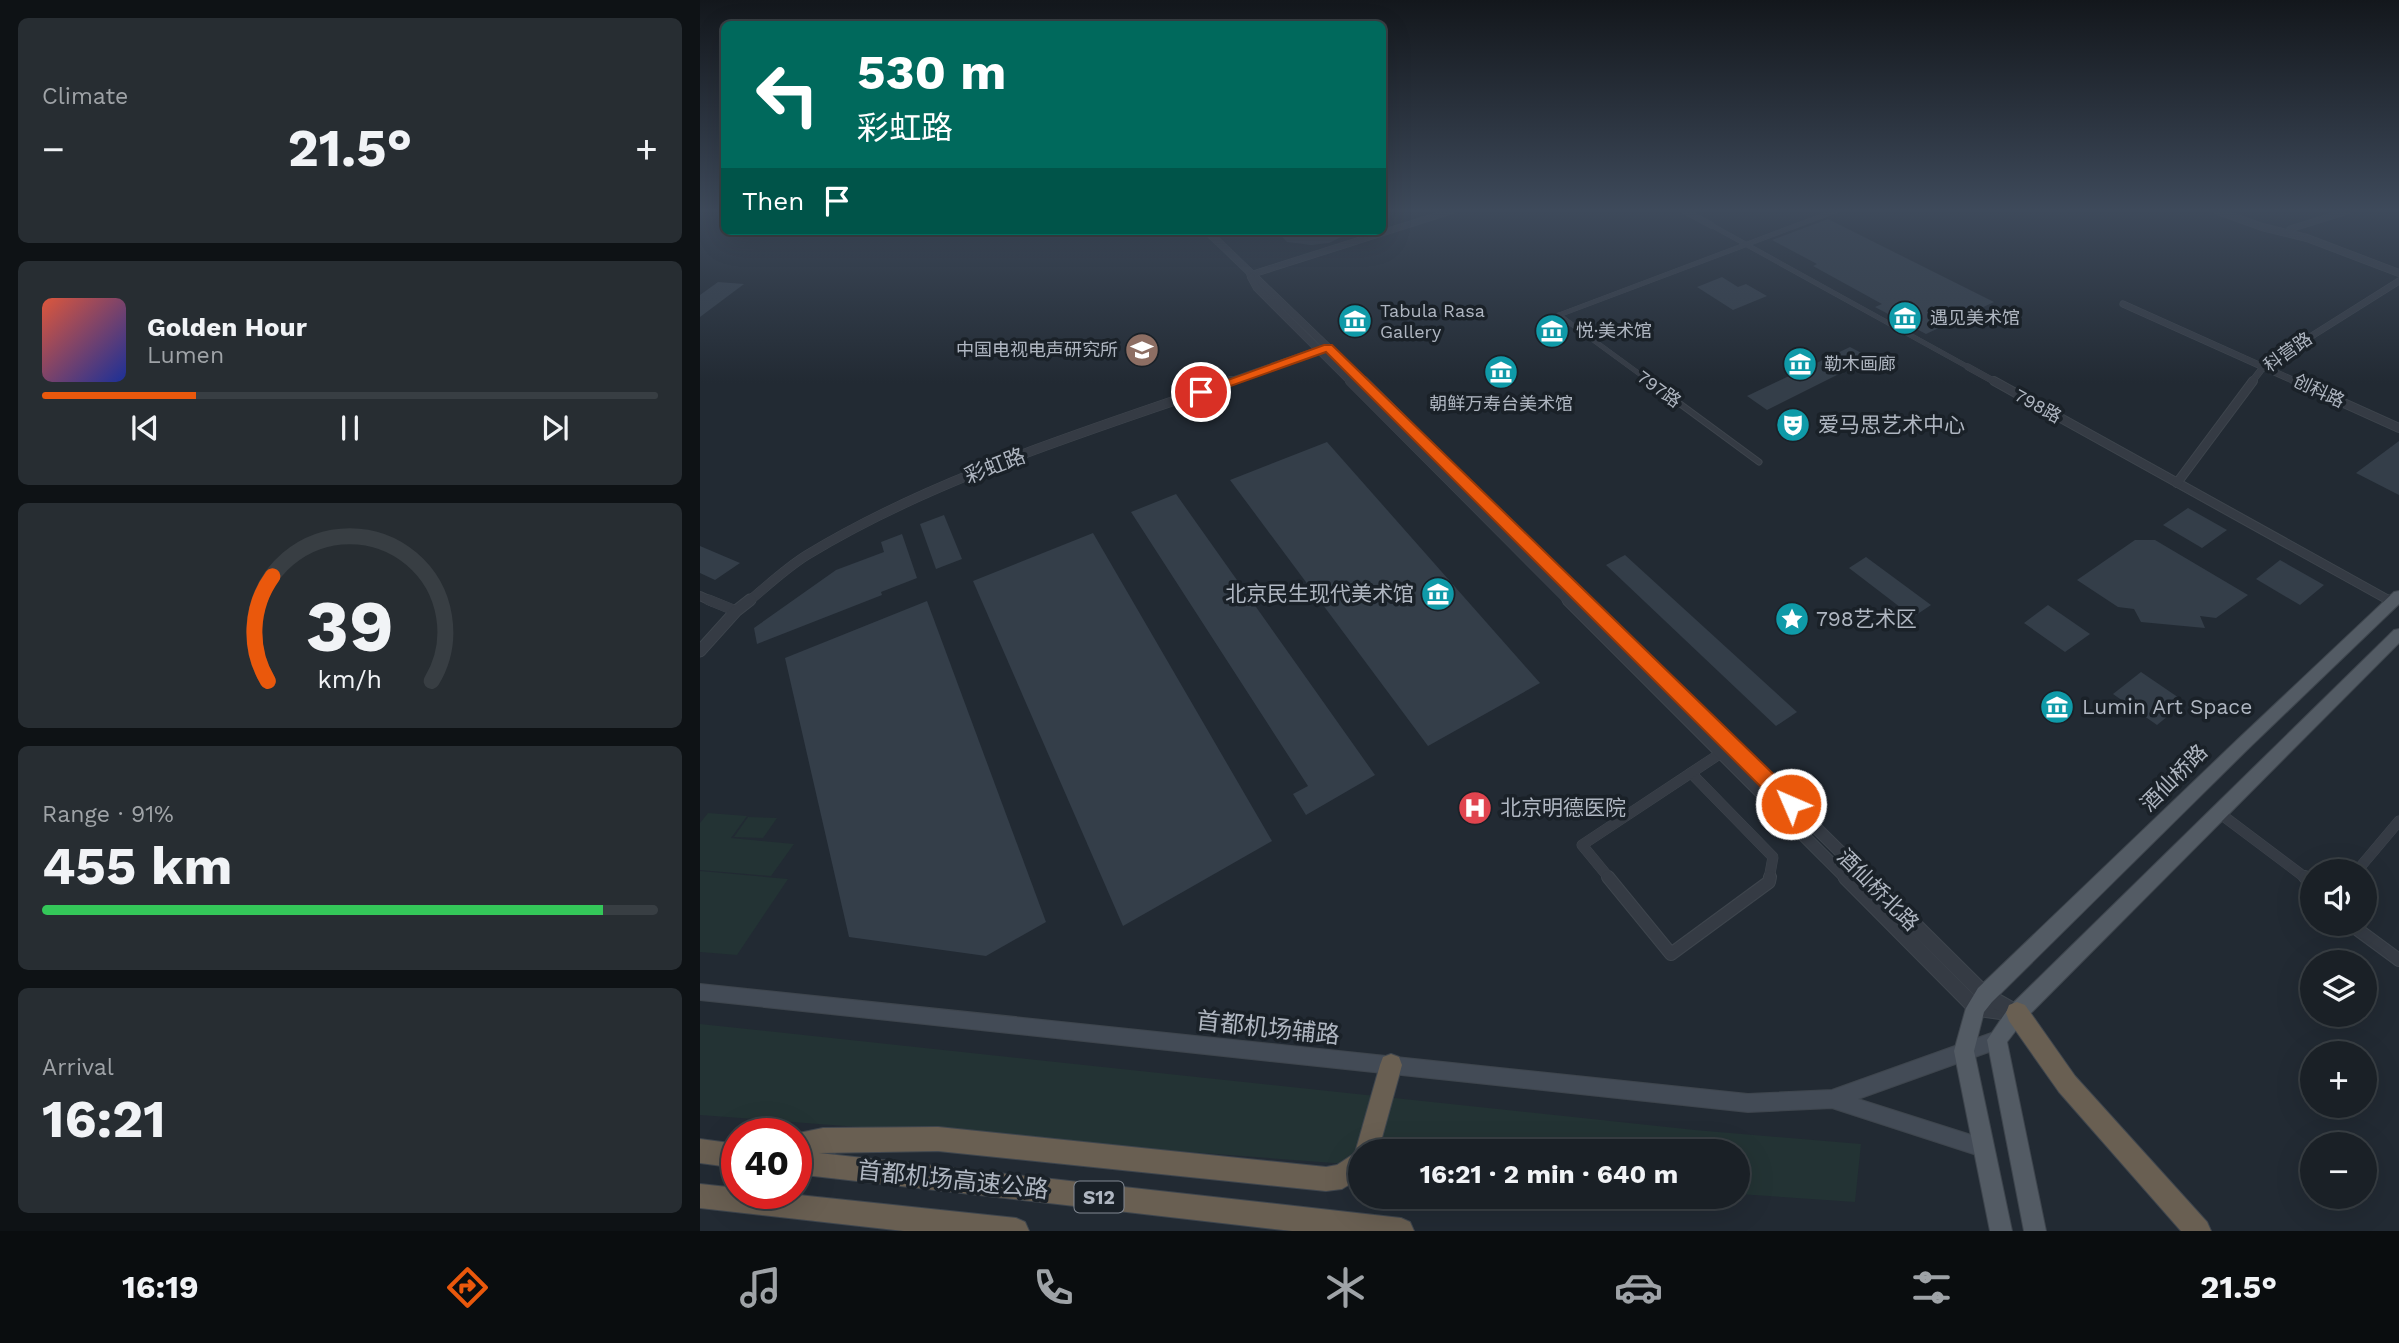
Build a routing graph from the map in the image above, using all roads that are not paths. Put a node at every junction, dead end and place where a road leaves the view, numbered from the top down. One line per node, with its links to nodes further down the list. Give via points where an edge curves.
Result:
1 (1244, 268): 5 (street, 酒仙桥北路)
2 (1270, 268): 5 (street)
3 (1683, 268): 12 (street, 797路, via 1559,316)
4 (1790, 268): 10 (street, 798路)
5 (1250, 275): 8 (street, 酒仙桥北路, via 1257,288)
6 (2399, 281): 9 (street, 科营路)
7 (2123, 304): 9 (street, 创科路)
8 (1323, 349): 16 (street, 彩虹路, via 1001,462 930,492 804,557); 19 (street, 酒仙桥北路); 28 (street, 酒仙桥北路)
9 (2264, 366): 11 (street, 创科路); 13 (street, 科营路)
10 (1968, 367): 13 (street, 798路)
11 (2399, 428)
12 (1759, 462)
13 (2178, 484): 15 (street, 798路)
14 (700, 596): 16 (street)
15 (2396, 599): 28 (main road, 酒仙桥路, via 2263,722)
16 (736, 611): 18 (street, 彩虹路)
17 (2399, 634): 21 (main road)
18 (700, 651)
19 (1721, 753): 20 (street); 28 (street, 酒仙桥北路)
20 (1691, 773): 20 (street, via 1582,845 1671,954 1769,882 1773,857)
21 (2218, 812): 24 (street); 29 (main road)
22 (2399, 821): 23 (street)
23 (2367, 859)
24 (2300, 874)
25 (2366, 936): 26 (street)
26 (2399, 960)
27 (700, 992): 32 (main road, 首都机场辅路)
28 (1981, 1002): 29 (street); 31 (main road)
29 (2017, 1013): 30 (main road); 46 (highway, via 2067,1084)
30 (1997, 1040): 31 (main road, 首都机场辅路); 45 (main road)
31 (1964, 1051): 33 (main road, 首都机场辅路); 36 (main road)
32 (1391, 1065): 33 (main road, 首都机场辅路, via 1748,1104); 34 (highway)
33 (1832, 1099): 36 (main road)
34 (1370, 1139)
35 (812, 1142): 40 (highway, via 938,1139 1326,1179)
36 (1983, 1148): 44 (main road)
37 (700, 1151): 38 (highway)
38 (721, 1154)
39 (812, 1164): 43 (highway, 首都机场高速公路 / S12)
40 (1348, 1172)
41 (700, 1196): 42 (highway, 首都机场高速公路)
42 (1016, 1231)
43 (1401, 1231)
44 (2001, 1231)
45 (2035, 1231)
46 (2198, 1231)

